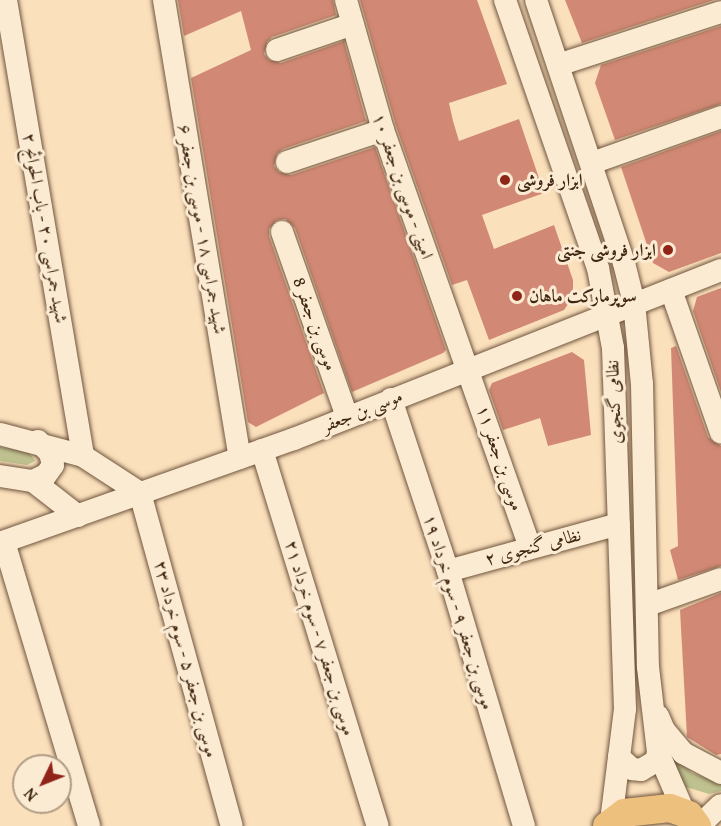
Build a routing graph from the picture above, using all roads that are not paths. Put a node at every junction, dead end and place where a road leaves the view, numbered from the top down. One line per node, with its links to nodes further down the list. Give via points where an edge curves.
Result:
1 (6, 0): 26 (street, شهید جمراسی ۲۰ - باب الحوائج ۲)
2 (164, 0): 27 (street, شهید جمراسی ۱۸ - موسی بن جعفر ۶)
3 (346, 0): 7 (street, امینی - موسی بن جعفر ۱۰)
4 (505, 0): 18 (street, نظامی گنجوی, via 598,268)
5 (536, 0): 9 (street, نظامی گنجوی)
6 (721, 12): 9 (street)
7 (353, 24): 8 (street); 11 (street, امینی - موسی بن جعفر ۱۰)
8 (277, 50)
9 (558, 65): 13 (street, نظامی گنجوی)
10 (721, 117): 13 (street)
11 (384, 130): 12 (street); 19 (street, امینی - موسی بن جعفر ۱۰)
12 (287, 162)
13 (592, 163): 17 (street, نظامی گنجوی)
14 (282, 232): 21 (street, موسی بن جعفر 8)
15 (721, 270): 16 (street, موسی بن جعفر)
16 (671, 290): 17 (street, موسی بن جعفر); 22 (street)
17 (634, 303): 18 (street, موسی بن جعفر); 37 (street, نظامی گنجوی, via 642,384)
18 (607, 314): 19 (street, موسی بن جعفر); 32 (street, نظامی گنجوی, via 613,348)
19 (470, 368): 20 (street, موسی بن جعفر); 34 (street, موسی بن جعفر ۱۱)
20 (391, 399): 21 (street, موسی بن جعفر); 35 (street, موسی بن جعفر ۹ - سوم خرداد ۱۹)
21 (348, 417): 25 (street, موسی بن جعفر)
22 (719, 429)
23 (0, 434): 24 (street)
24 (38, 441): 26 (street); 29 (street, via 51,453 53,465 46,475)
25 (262, 450): 27 (street, موسی بن جعفر); 47 (street, موسی بن جعفر ۷ - سوم خرداد ۲۱)
26 (83, 456): 30 (street)
27 (240, 458): 30 (street, موسی بن جعفر)
28 (0, 476): 29 (street)
29 (33, 481): 31 (street)
30 (140, 493): 31 (street, موسی بن جعفر); 46 (street, موسی بن جعفر ۵ - سوم خرداد ۲۳)
31 (78, 516): 33 (street, موسی بن جعفر)
32 (619, 524): 34 (street, نظامی گنجوی ۲); 40 (street, نظامی گنجوی, via 625,709)
33 (2, 543): 45 (street)
34 (530, 547): 35 (street, نظامی گنجوی ۲)
35 (448, 571): 48 (street, موسی بن جعفر ۹ - سوم خرداد ۱۹)
36 (721, 579): 37 (street)
37 (648, 605): 38 (street, نظامی گنجوی)
38 (652, 703): 39 (street, نظامی گنجوی); 41 (street, via 664,730 683,753)
39 (658, 752): 40 (street, via 656,761 641,770 632,770); 43 (street, نظامی گنجوی)
40 (619, 757): 44 (street, نظامی گنجوی)
41 (721, 773)
42 (721, 806): 43 (street)
43 (693, 821): 44 (main road, via 670,808 624,813)
44 (607, 824)
45 (89, 826)
46 (232, 826)
47 (378, 826)
48 (524, 826)

